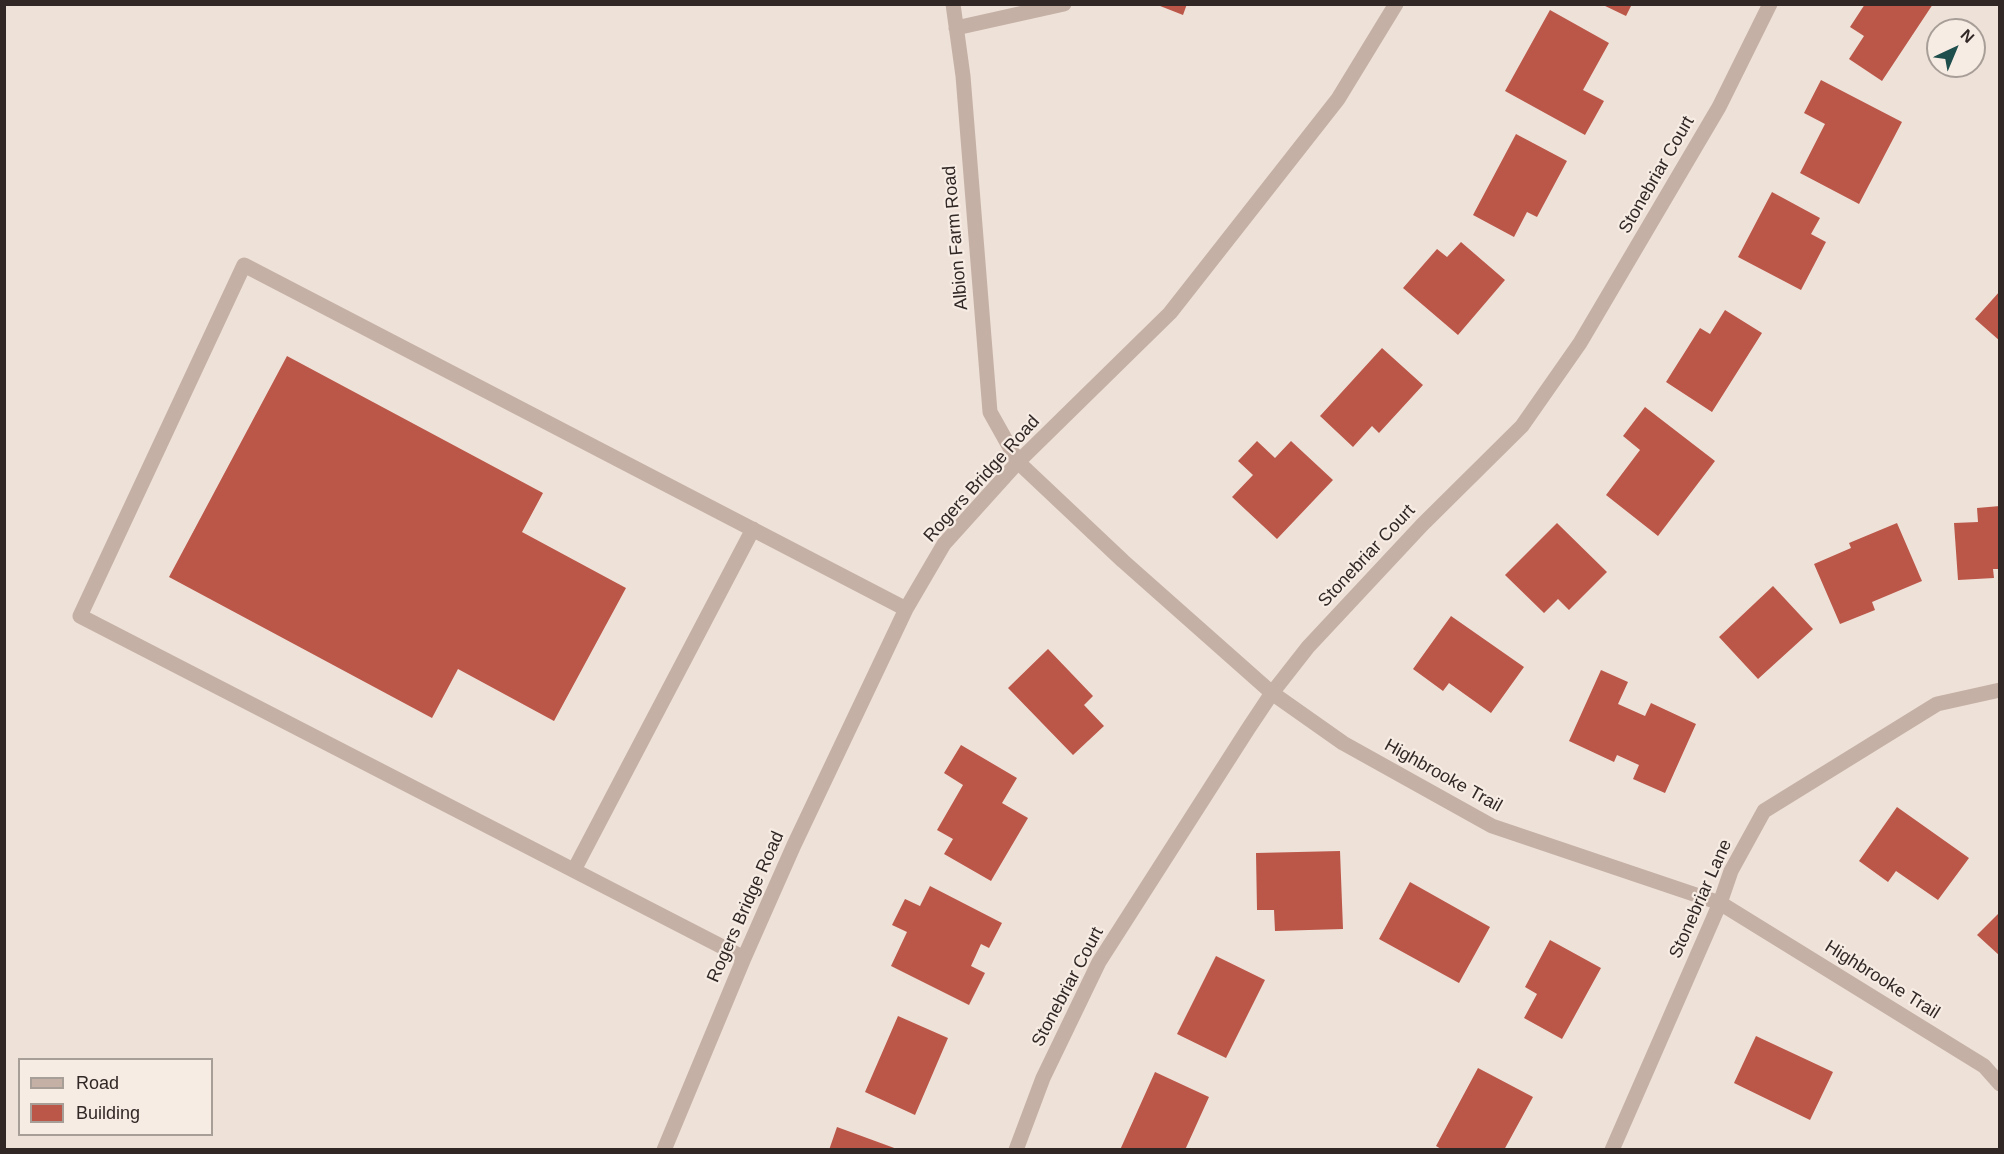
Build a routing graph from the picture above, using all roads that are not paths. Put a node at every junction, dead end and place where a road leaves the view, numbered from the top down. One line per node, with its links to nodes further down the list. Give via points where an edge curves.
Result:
1 (953, 4): 5 (street, Albion Farm Road)
2 (1064, 4): 5 (street)
3 (1396, 4): 6 (street, Rogers Bridge Road, via 1338,99 1170,313)
4 (1770, 4): 10 (street, Stonebriar Court, via 1719,107 1586,333 1522,426 1422,525 1308,647)
5 (956, 28): 6 (street, Albion Farm Road, via 990,412)
6 (1018, 462): 8 (street, Rogers Bridge Road, via 944,544); 10 (street, Highbrooke Trail)
7 (753, 529): 8 (street); 11 (street); 11 (street, via 244,265 80,616)
8 (906, 609): 13 (street, Rogers Bridge Road)
9 (2000, 690): 12 (street, Stonebriar Lane, via 1937,704 1764,811 1731,871)
10 (1272, 693): 12 (street, Highbrooke Trail, via 1343,743 1492,826); 16 (street, Stonebriar Court, via 1100,962 1043,1078)
11 (574, 870): 13 (street)
12 (1720, 903): 14 (street, Highbrooke Trail, via 1984,1066); 17 (street, Stonebriar Lane)
13 (744, 958): 15 (street, Rogers Bridge Road)
14 (2000, 1084)
15 (664, 1149)
16 (1016, 1149)
17 (1612, 1149)

